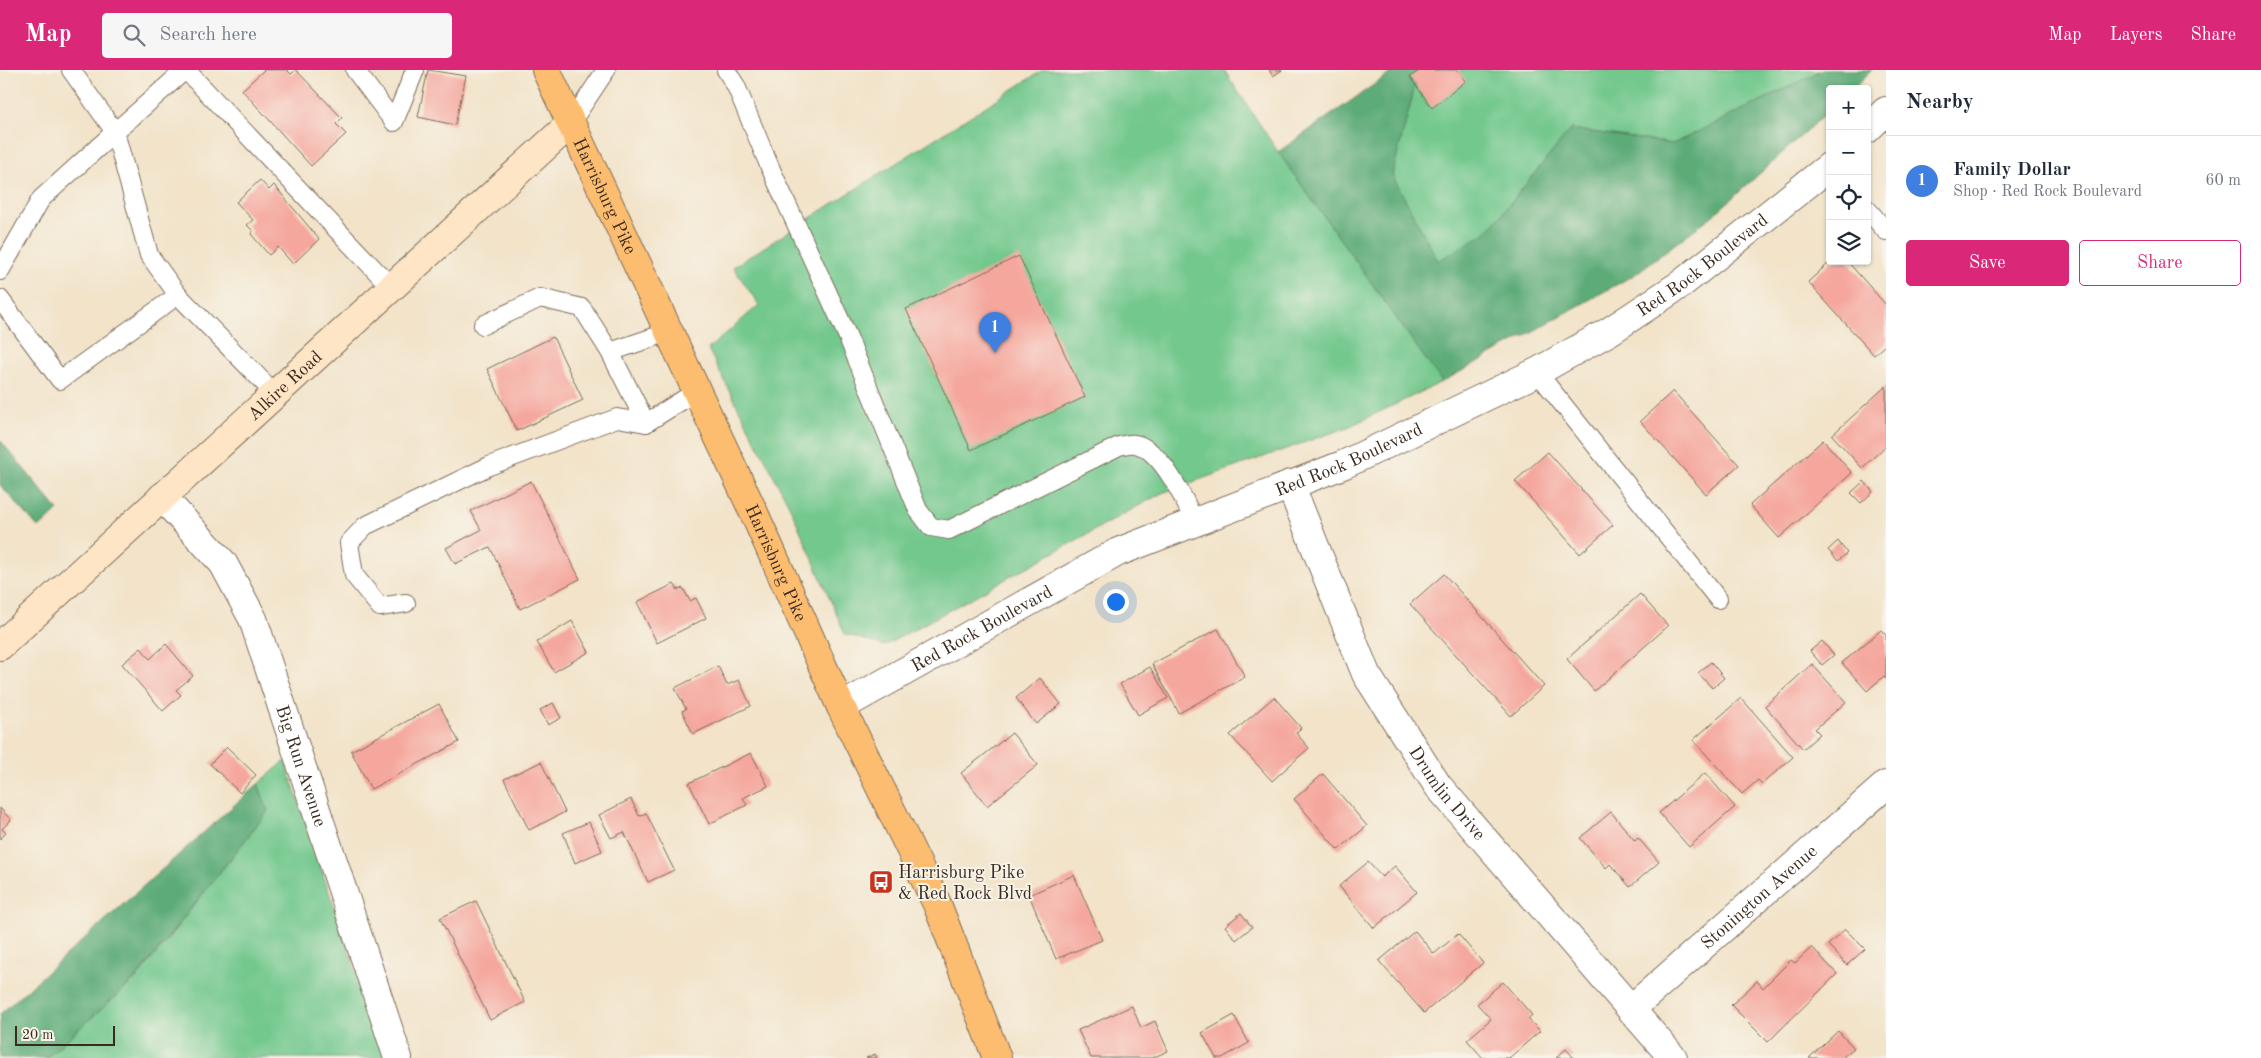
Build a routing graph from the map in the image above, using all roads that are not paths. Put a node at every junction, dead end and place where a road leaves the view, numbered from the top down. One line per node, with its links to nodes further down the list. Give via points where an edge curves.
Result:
1 (71, 70): 11 (lane)
2 (186, 70): 11 (lane); 16 (lane)
3 (355, 70): 4 (lane, via 394,122)
4 (415, 70)
5 (546, 70): 9 (main road, Harrisburg Pike)
6 (606, 70): 9 (lane)
7 (726, 70): 28 (lane, via 848,336 918,510 931,527 949,530 1120,446 1133,443 1144,447 1165,469 1181,492)
8 (1886, 111): 10 (street)
9 (570, 124): 16 (main road, Alkire Road); 20 (main road, Harrisburg Pike)
10 (1871, 125)
11 (115, 132): 15 (lane, via 41,200); 17 (lane, via 149,255)
12 (1826, 169): 22 (street, Red Rock Boulevard, via 1681,284 1610,331)
13 (1871, 214): 14 (lane)
14 (1886, 231)
15 (0, 271)
16 (391, 287): 24 (main road, Alkire Road)
17 (178, 295): 18 (lane, via 60,380); 24 (lane)
18 (0, 299)
19 (483, 326): 21 (lane, via 540,298 582,308)
20 (669, 332): 21 (lane); 23 (main road, Harrisburg Pike)
21 (610, 352): 25 (lane)
22 (1537, 372): 26 (street, Red Rock Boulevard, via 1345,464); 29 (lane)
23 (697, 391): 25 (lane); 32 (main road, Harrisburg Pike)
24 (275, 394): 27 (main road, Alkire Road)
25 (646, 423): 30 (lane, via 617,418 489,466 365,526 348,543 354,575 380,607)
26 (1290, 484): 28 (street, Red Rock Boulevard); 34 (street, Drumlin Drive, via 1366,674 1438,786)
27 (162, 497): 31 (main road, Alkire Road); 35 (street, Big Run Avenue, via 223,562 253,619)
28 (1194, 521): 32 (street, Red Rock Boulevard, via 1118,552)
29 (1718, 599)
30 (406, 603)
31 (0, 646)
32 (841, 706): 36 (main road, Harrisburg Pike, via 937,904)
33 (1886, 785): 34 (street, Stonington Avenue)
34 (1631, 1010): 37 (street, Drumlin Drive)
35 (398, 1058)
36 (997, 1058)
37 (1673, 1058)

